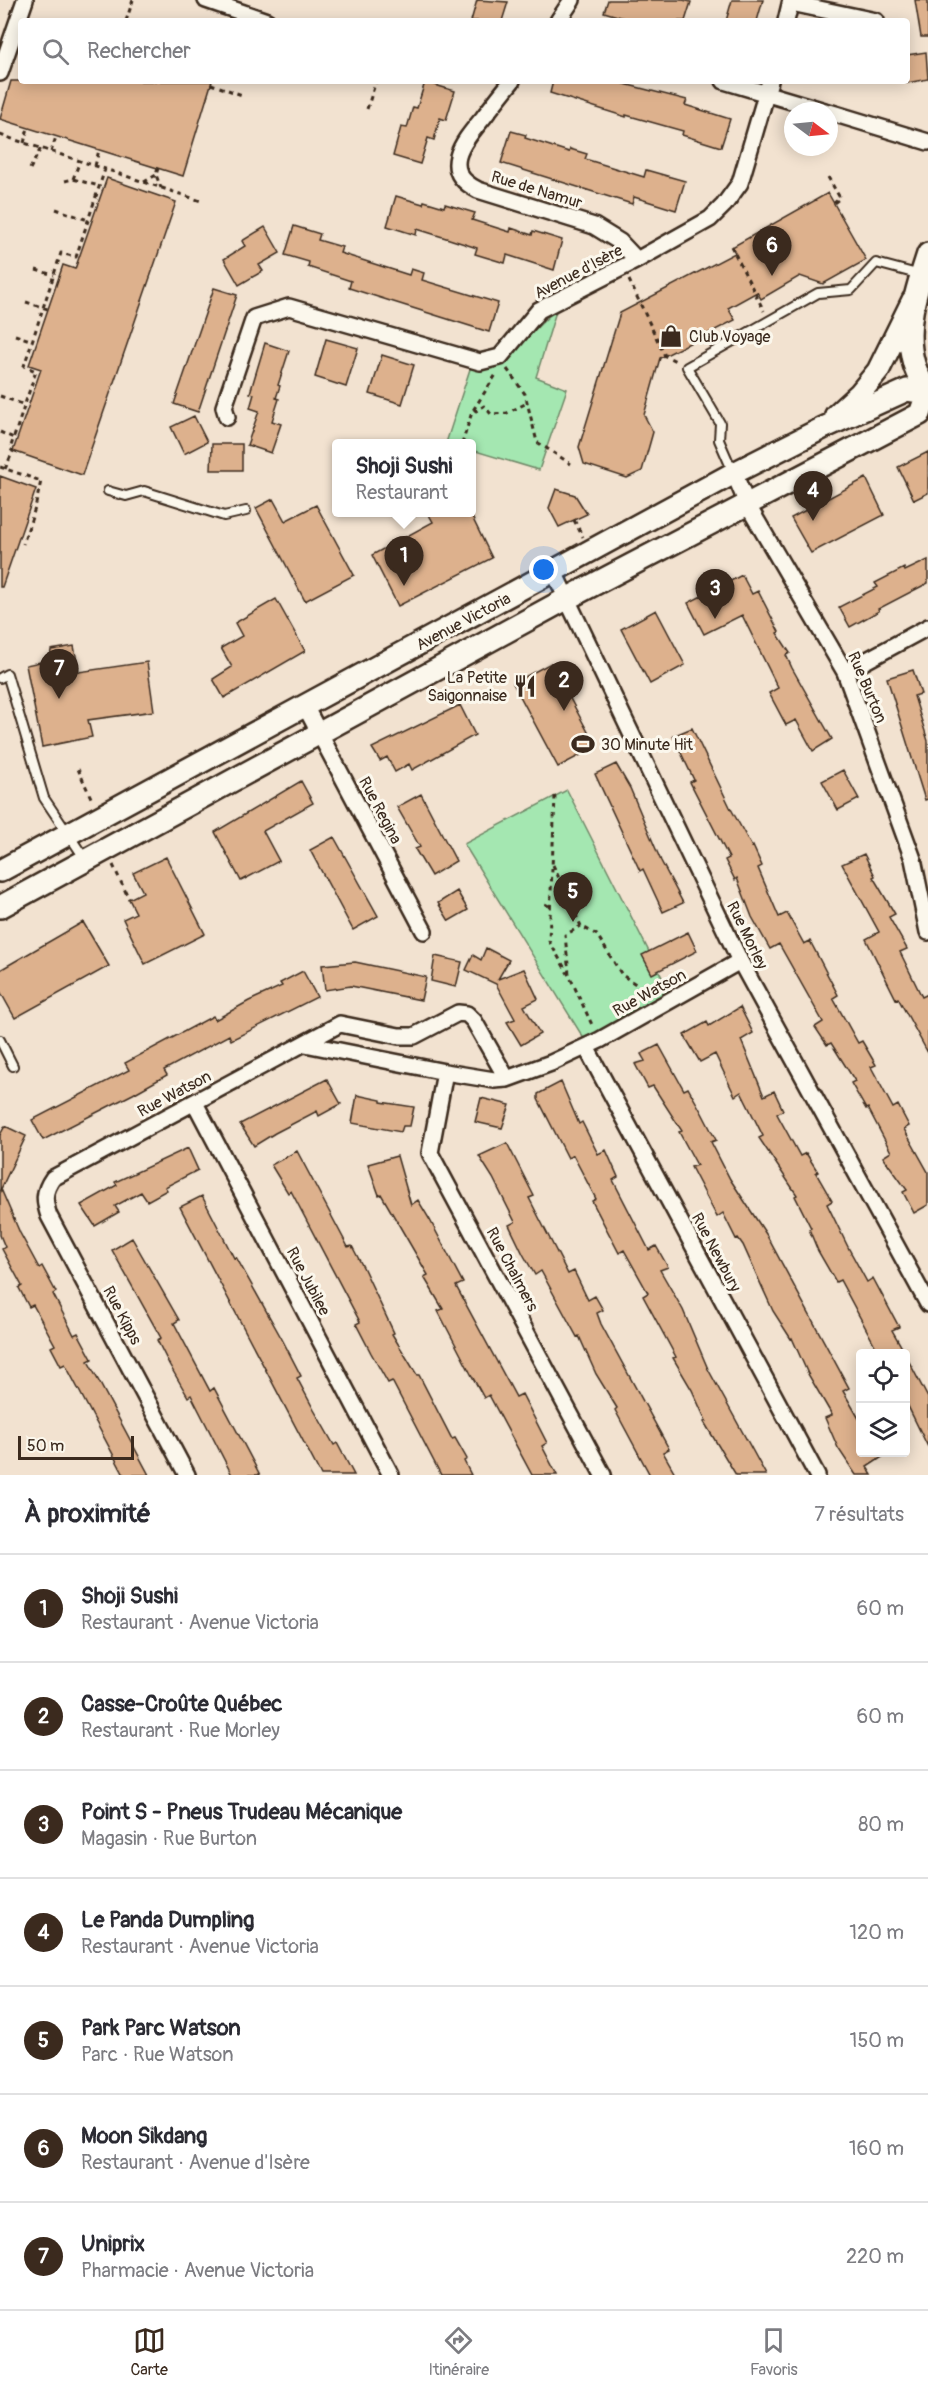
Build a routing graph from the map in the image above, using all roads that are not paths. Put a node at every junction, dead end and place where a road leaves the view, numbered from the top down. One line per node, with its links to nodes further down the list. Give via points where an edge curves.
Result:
1 (25, 0): 6 (street)
2 (206, 0): 5 (street)
3 (572, 0): 8 (street)
4 (791, 1): 9 (street); 10 (street)
5 (222, 3): 7 (street)
6 (19, 18)
7 (260, 18)
8 (560, 18)
9 (787, 18)
10 (863, 18)
11 (18, 20): 12 (street)
12 (0, 73)
13 (510, 84): 20 (street, Rue de Namur, via 462,142 457,160 459,174 478,190 594,226 620,242)
14 (746, 84): 15 (street)
15 (769, 87): 16 (street); 20 (street, Avenue d'Isère, via 740,183 724,205 710,219)
16 (804, 102)
17 (838, 115): 18 (street)
18 (928, 142)
19 (928, 254): 21 (main road)
20 (637, 260): 24 (street, Avenue d'Isère, via 539,310 500,357 480,362 289,307 254,318 224,407)
21 (921, 275): 22 (main road); 26 (lane, via 876,263 851,290 818,293 687,367 720,423 719,440)
22 (913, 300): 23 (main road, via 910,336 914,363); 25 (main road, via 878,371)
23 (928, 393): 25 (main road, Avenue Victoria, via 908,390); 28 (main road, Avenue Victoria, via 920,414)
24 (227, 417)
25 (823, 428): 26 (main road, Avenue Victoria)
26 (734, 473): 28 (street, Rue Burton); 30 (main road, Avenue Victoria)
27 (108, 491): 29 (lane, via 126,496 144,490 224,516)
28 (747, 504): 31 (main road, Avenue Victoria); 33 (street, Rue Burton)
29 (246, 511)
30 (554, 572): 31 (street, Rue Morley); 35 (main road, Avenue Victoria)
31 (568, 598): 36 (main road, Avenue Victoria); 43 (street, Rue Morley)
32 (928, 627): 33 (street)
33 (845, 672): 42 (street, Rue Burton, via 913,859)
34 (0, 678): 37 (lane, via 7,674 44,798)
35 (305, 706): 36 (street, Rue Regina); 37 (main road, Avenue Victoria)
36 (320, 734): 38 (main road, Avenue Victoria); 41 (street, Rue Regina)
37 (68, 834): 38 (lane); 39 (main road, Avenue Victoria)
38 (86, 860): 40 (main road, Avenue Victoria)
39 (0, 871)
40 (0, 907)
41 (424, 931)
42 (928, 932)
43 (740, 961): 46 (street, Rue Watson); 52 (street, Rue Morley)
44 (0, 1040): 47 (lane)
45 (304, 1044): 48 (street, Rue Watson); 49 (street, Rue Watson, via 340,1024 414,1036 458,1013 467,1014); 50 (street, Rue Watson)
46 (586, 1047): 49 (street, Rue Watson); 56 (street, Rue Newbury)
47 (14, 1066)
48 (445, 1072): 49 (street, Rue Watson); 55 (street, Rue Chalmers, via 430,1154)
49 (507, 1079)
50 (195, 1103): 51 (street, Rue Watson); 54 (street, Rue Jubilee)
51 (60, 1175): 53 (street, Rue Kipps, via 47,1187 44,1201 49,1216)
52 (928, 1304)
53 (187, 1475)
54 (391, 1475)
55 (603, 1475)
56 (817, 1475)

